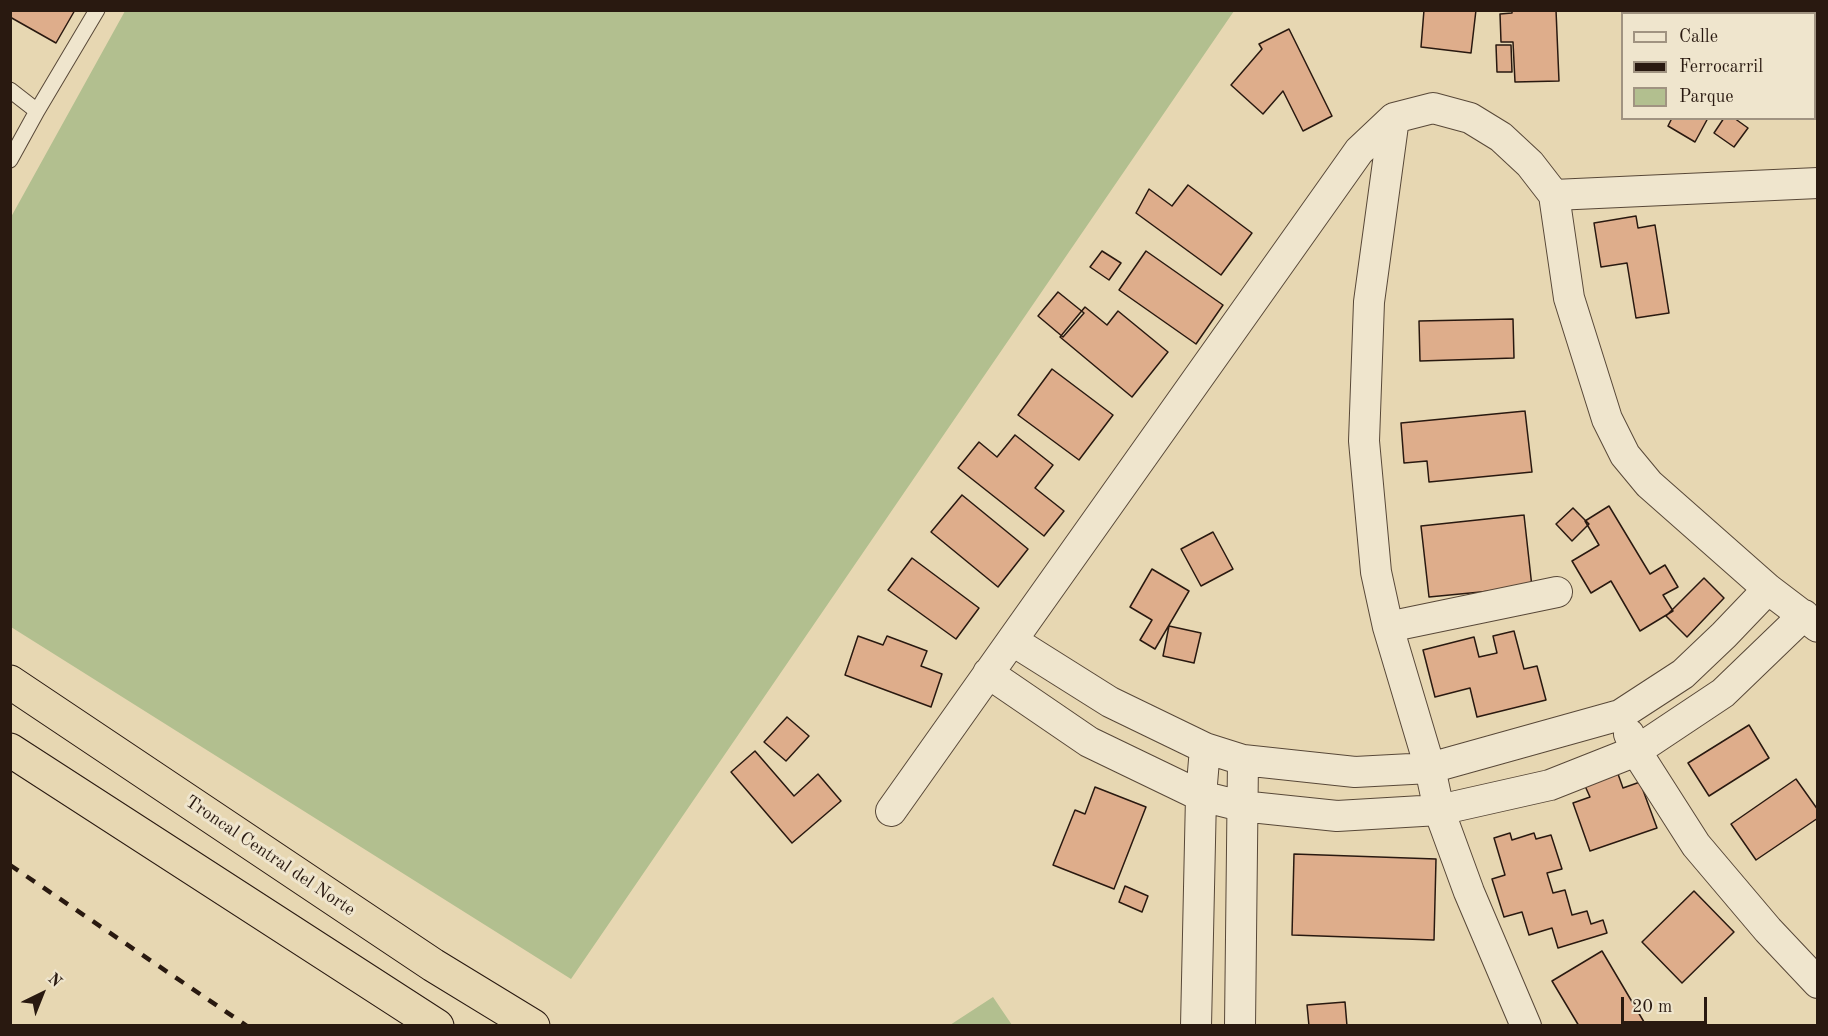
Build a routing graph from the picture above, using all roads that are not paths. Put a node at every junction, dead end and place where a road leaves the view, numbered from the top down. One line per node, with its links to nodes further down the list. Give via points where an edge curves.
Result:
1 (97, 10): 3 (lane)
2 (10, 90): 3 (lane)
3 (37, 111): 5 (lane)
4 (1394, 118): 7 (street, via 1433,108 1470,118 1502,137); 11 (street, via 1369,302 1364,441 1376,572); 12 (street, via 1359,151)
5 (10, 160)
6 (1818, 183): 7 (street)
7 (1554, 195): 8 (street, via 1569,298 1607,419 1625,455 1648,484)
8 (1768, 589): 10 (street); 15 (street, via 1683,674)
9 (1557, 592): 11 (street)
10 (1811, 621): 18 (street, via 1724,693)
11 (1388, 627): 20 (street)
12 (1013, 641): 13 (street); 16 (street, via 1110,702)
13 (988, 672): 21 (street, via 1089,742); 24 (street)
14 (10, 682): 27 (highway, Troncal Central del Norte, via 433,965)
15 (1620, 715): 18 (street); 20 (street)
16 (1205, 748): 19 (street); 21 (street)
17 (10, 750): 26 (highway)
18 (1636, 751): 23 (street, via 1550,785); 25 (street, via 1696,845)
19 (1243, 760): 20 (street, via 1355,772); 22 (street)
20 (1430, 768): 23 (street)
21 (1201, 796): 22 (street); 28 (street)
22 (1241, 806): 23 (street, via 1337,816); 29 (street)
23 (1439, 810): 30 (street)
24 (891, 812)
25 (1818, 982)
26 (437, 1026)
27 (533, 1026)
28 (1196, 1026)
29 (1240, 1026)
30 (1526, 1026)

